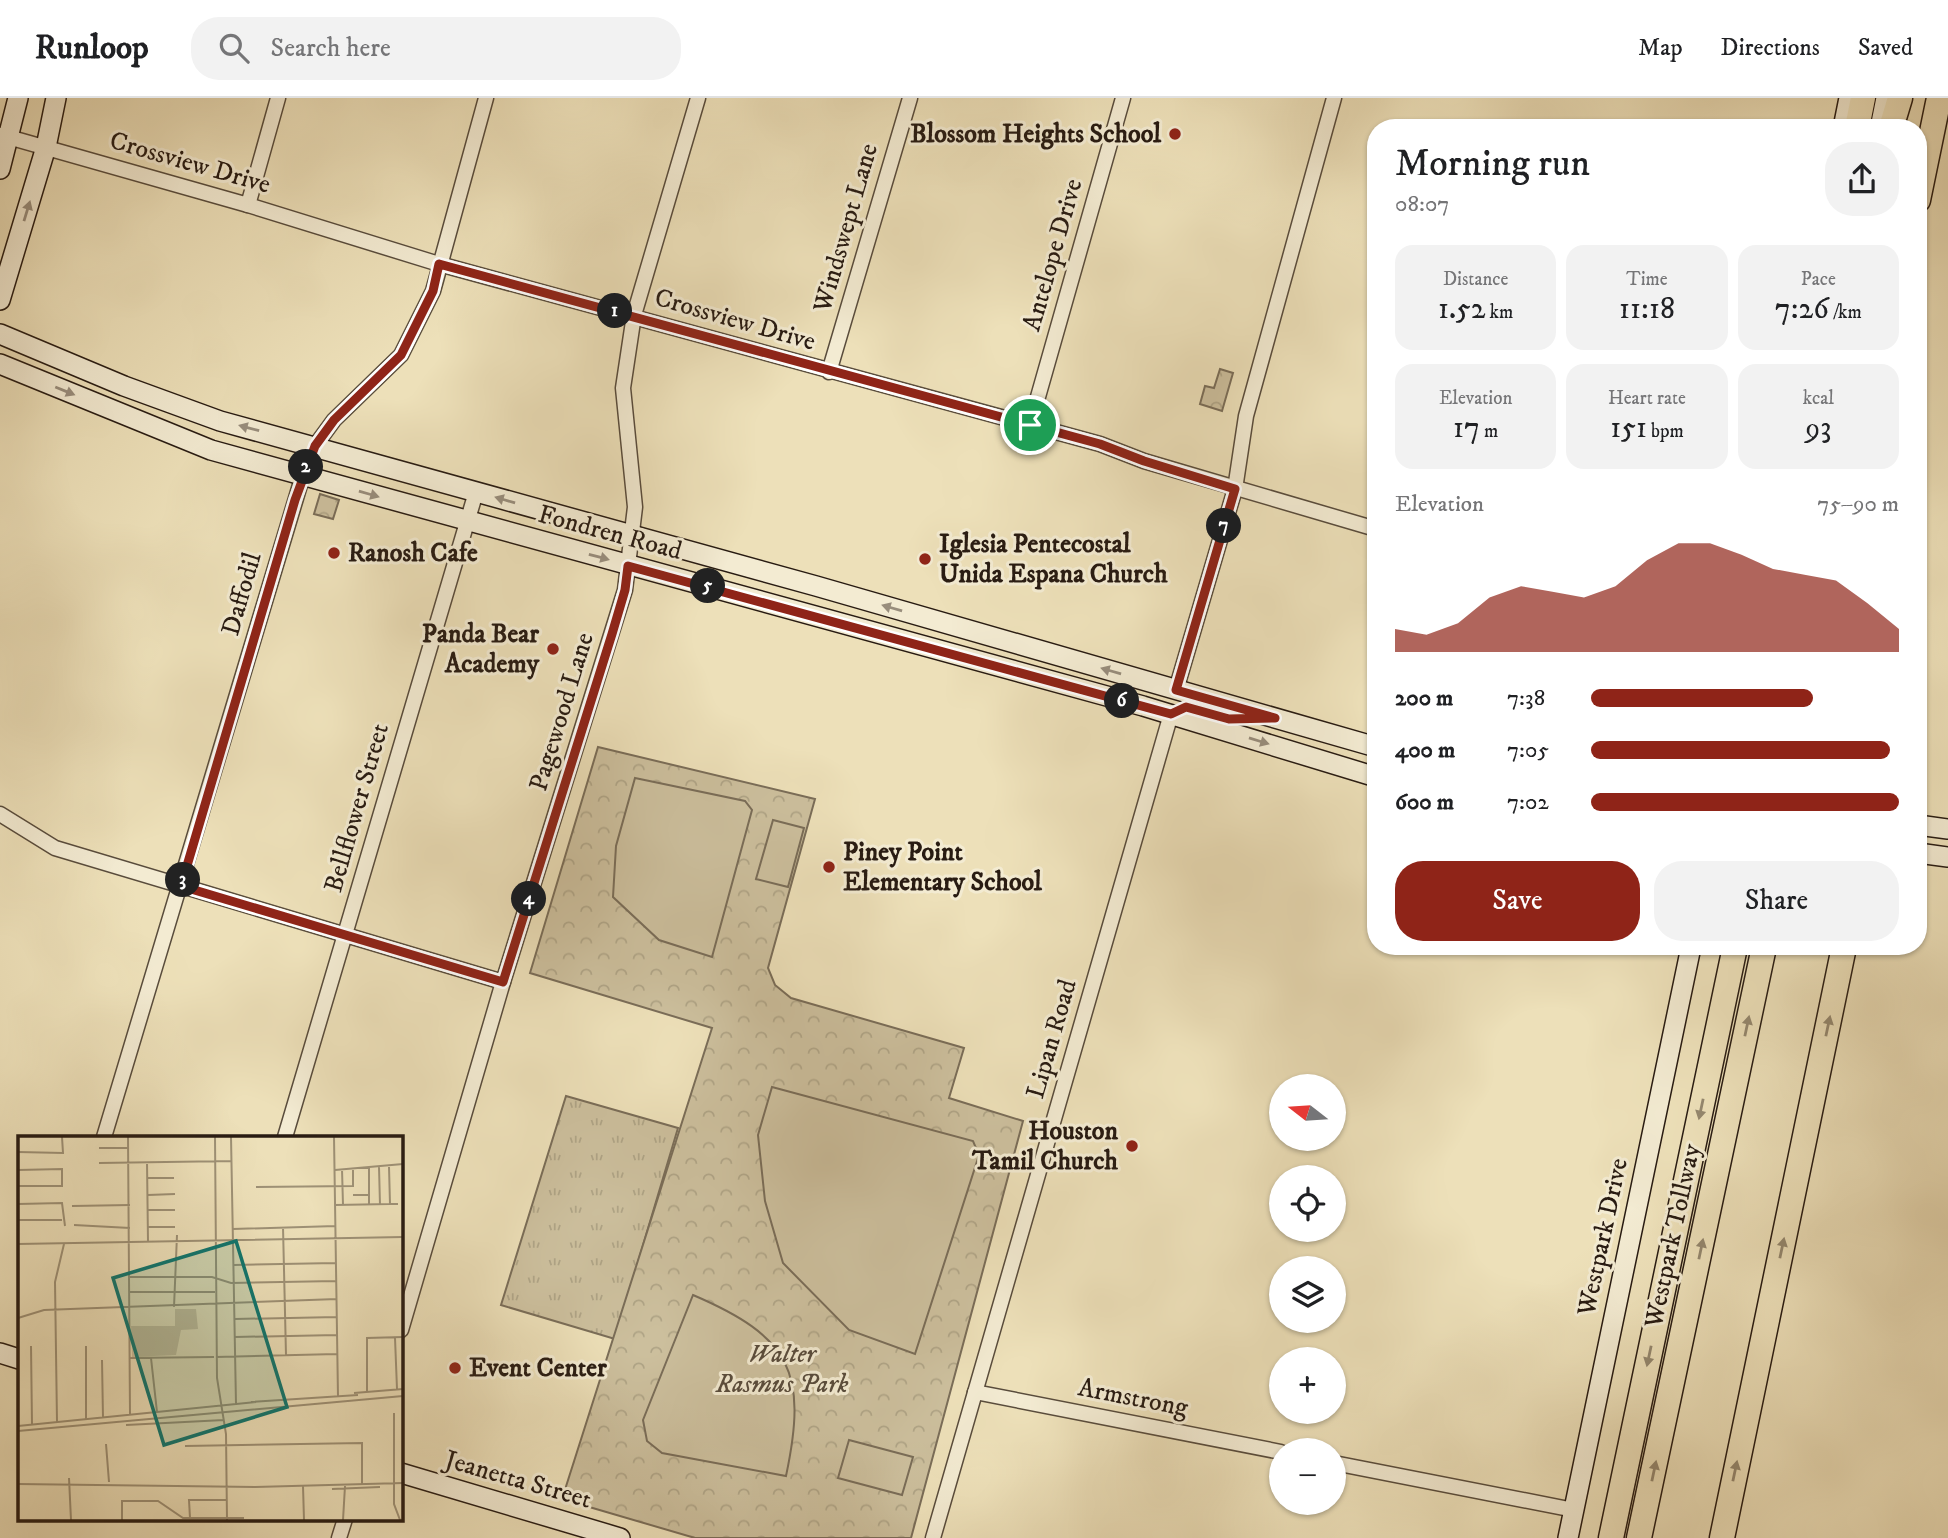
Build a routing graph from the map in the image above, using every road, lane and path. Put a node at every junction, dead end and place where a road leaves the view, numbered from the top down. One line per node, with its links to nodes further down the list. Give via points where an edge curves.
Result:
1 (18, 98): 20 (main road)
2 (57, 98): 21 (main road)
3 (278, 98): 24 (street)
4 (486, 98): 25 (street, Daffodil)
5 (698, 98): 27 (street, Pagewood Lane)
6 (910, 98): 30 (street, Windswept Lane)
7 (1123, 98): 31 (street, Antelope Drive)
8 (1334, 98): 34 (street, via 1246,415)
9 (1849, 98): 15 (main road)
10 (1863, 98): 16 (highway)
11 (1886, 98): 17 (main road)
12 (1900, 98): 18 (highway)
13 (1909, 98): 19 (highway)
14 (1939, 98): 22 (highway)
15 (1845, 119)
16 (1859, 119)
17 (1882, 119)
18 (1894, 119)
19 (1905, 119)
20 (5, 136): 21 (street, Crossview Drive); 23 (main road)
21 (46, 147): 24 (street, Crossview Drive); 26 (main road, one-way to 21)
22 (1927, 156)
23 (0, 169)
24 (248, 205): 25 (street, Crossview Drive)
25 (439, 264): 27 (street, Crossview Drive); 32 (street, Daffodil, via 433,291 401,355 334,420)
26 (0, 300)
27 (634, 316): 30 (street, Crossview Drive); 38 (street, Pagewood Lane, via 623,388 635,506)
28 (0, 334): 32 (main road, Fondren Road, one-way to 28, via 157,399)
29 (0, 365): 33 (main road, Fondren Road, one-way to 33, via 150,428)
30 (829, 372): 31 (street, Crossview Drive)
31 (1030, 425): 34 (street, Crossview Drive)
32 (315, 446): 33 (street, Daffodil); 35 (main road, Fondren Road)
33 (303, 475): 36 (main road, Fondren Road, one-way to 36); 55 (street, Daffodil)
34 (1235, 489): 37 (street, Crossview Drive); 45 (street)
35 (476, 492): 36 (street, Bellflower Street); 38 (main road, Fondren Road, one-way to 35)
36 (467, 522): 39 (main road, Fondren Road, one-way to 39); 56 (street, Bellflower Street)
37 (1367, 526)
38 (631, 537): 39 (street, Pagewood Lane); 40 (main road, Fondren Road)
39 (628, 566): 41 (main road, Fondren Road); 61 (street, Pagewood Lane, via 625,590)
40 (816, 586): 41 (main road); 42 (main road, Fondren Road, one-way to 40)
41 (807, 612): 43 (main road, Fondren Road)
42 (988, 635): 43 (main road); 45 (main road, Fondren Road, one-way to 42)
43 (979, 660): 44 (main road, Fondren Road)
44 (1053, 682): 45 (main road, via 1153,696); 46 (main road, Fondren Road)
45 (1176, 690): 47 (main road, Fondren Road)
46 (1171, 714): 47 (main road, via 1186,707 1229,719); 49 (main road, Fondren Road, one-way to 49); 67 (street, Lipan Road)
47 (1275, 718): 48 (main road, Fondren Road)
48 (1367, 744)
49 (1367, 775)
50 (0, 814): 55 (street, via 55,848)
51 (1927, 826): 52 (main road)
52 (1948, 829)
53 (1927, 854): 54 (main road)
54 (1948, 857)
55 (181, 886): 56 (street); 62 (street, Daffodil)
56 (345, 935): 61 (street); 63 (street, Bellflower Street)
57 (1689, 955): 71 (main road, Westpark Drive)
58 (1733, 955): 77 (highway, Westpark Tollway, one-way to 77)
59 (1762, 955): 78 (highway, Westpark Tollway, one-way to 59)
60 (1842, 955): 79 (highway, one-way to 60)
61 (503, 982): 64 (street, Pagewood Lane)
62 (104, 1136)
63 (285, 1136)
64 (402, 1327)
65 (0, 1353): 66 (main road)
66 (18, 1359)
67 (975, 1392): 68 (street, Armstrong); 75 (street, Lipan Road)
68 (1269, 1450)
69 (1346, 1465): 71 (street)
70 (402, 1473): 74 (main road, Jeanetta Street)
71 (1574, 1510): 76 (main road, Westpark Drive)
72 (345, 1520): 73 (street)
73 (339, 1538)
74 (620, 1538)
75 (933, 1538)
76 (1568, 1538)
77 (1611, 1538)
78 (1639, 1538)
79 (1722, 1538)

